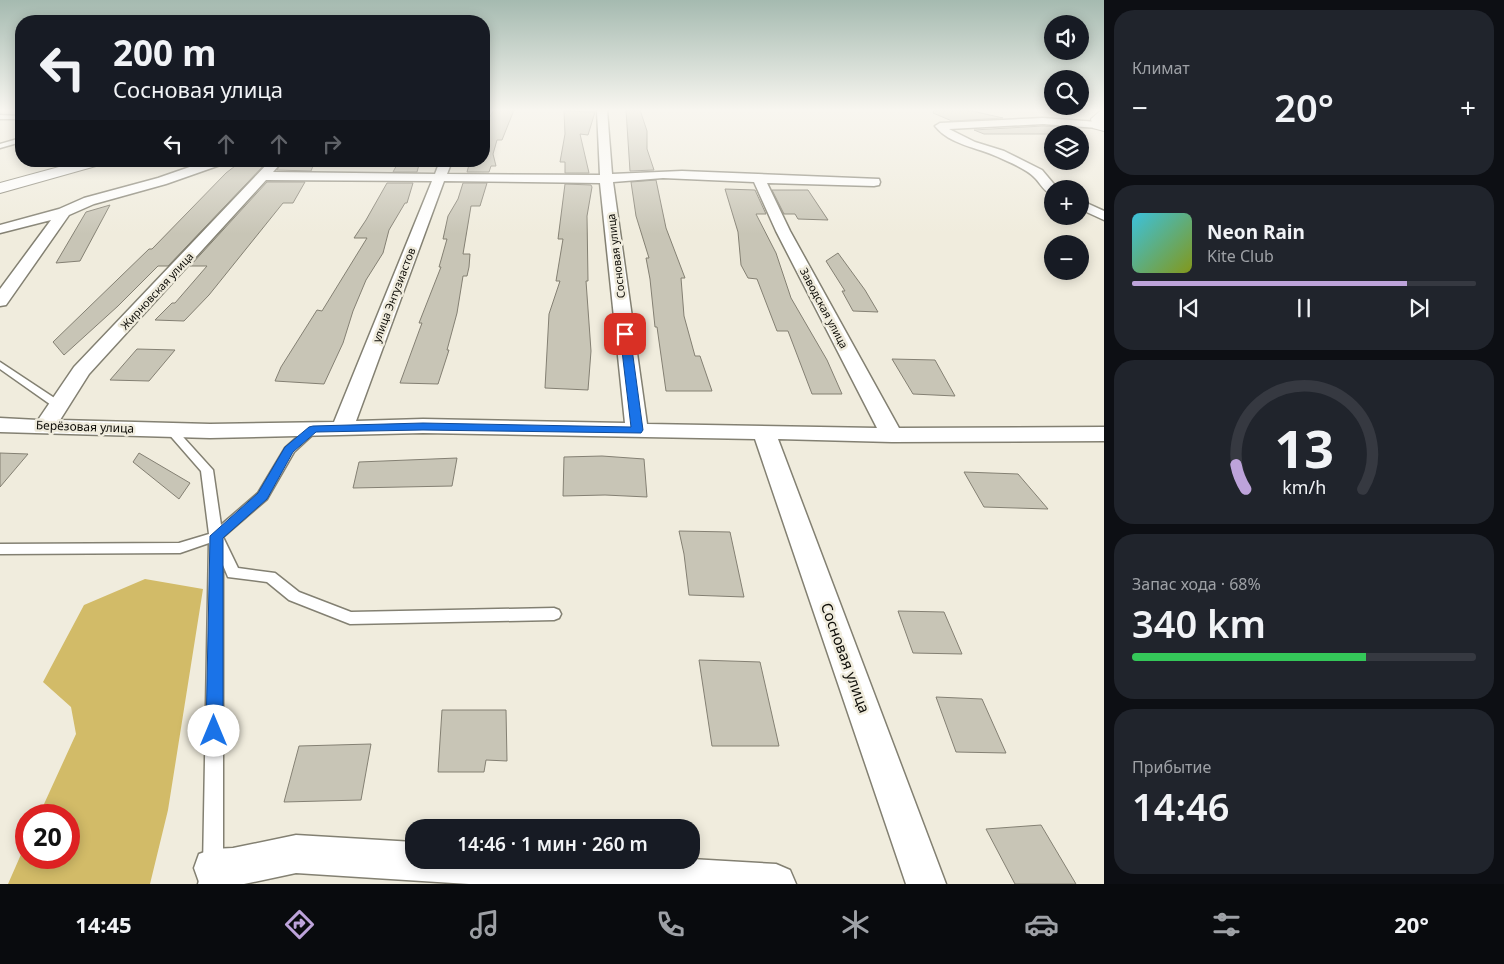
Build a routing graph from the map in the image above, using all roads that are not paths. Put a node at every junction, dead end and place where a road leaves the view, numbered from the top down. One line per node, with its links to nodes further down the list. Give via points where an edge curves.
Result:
1 (604, 151): 9 (street, Сосновая улица)
2 (994, 151): 11 (street, via 1038,172)
3 (76, 167): 13 (main road)
4 (202, 167): 15 (street, via 88,201)
5 (272, 167): 7 (street, Жирновская улица)
6 (444, 167): 8 (street, улица Энтузиастов)
7 (265, 176): 8 (street); 20 (street, Жирновская улица, via 81,371)
8 (439, 178): 9 (street); 23 (street, улица Энтузиастов)
9 (606, 179): 10 (street, via 632,175 730,176); 26 (street, Сосновая улица)
10 (760, 180): 12 (street); 29 (street, Заводская улица, via 782,231)
11 (1044, 180)
12 (874, 182)
13 (0, 188)
14 (1089, 208): 16 (street)
15 (64, 212): 17 (street); 18 (street)
16 (1104, 216)
17 (0, 229)
18 (0, 301)
19 (0, 365): 20 (lane)
20 (58, 406): 22 (street, Жирновская улица)
21 (0, 425): 22 (street, Берёзовая улица)
22 (45, 426): 25 (street, Берёзовая улица)
23 (342, 428): 24 (street, Берёзовая улица); 26 (street, Берёзовая улица, via 423,426)
24 (313, 429): 25 (street, Берёзовая улица); 30 (lane, via 289,450 263,496)
25 (171, 430): 30 (lane, via 206,470)
26 (637, 430): 27 (street, Берёзовая улица)
27 (764, 432): 29 (street, Берёзовая улица); 35 (street, Сосновая улица)
28 (1104, 434): 29 (street, Берёзовая улица)
29 (892, 435)
30 (216, 536): 31 (lane, via 180,548); 32 (lane, via 233,573 270,577 294,596 350,618); 33 (lane)
31 (0, 550)
32 (554, 614)
33 (210, 876): 34 (street, via 296,854)
34 (776, 884)
35 (926, 884)

